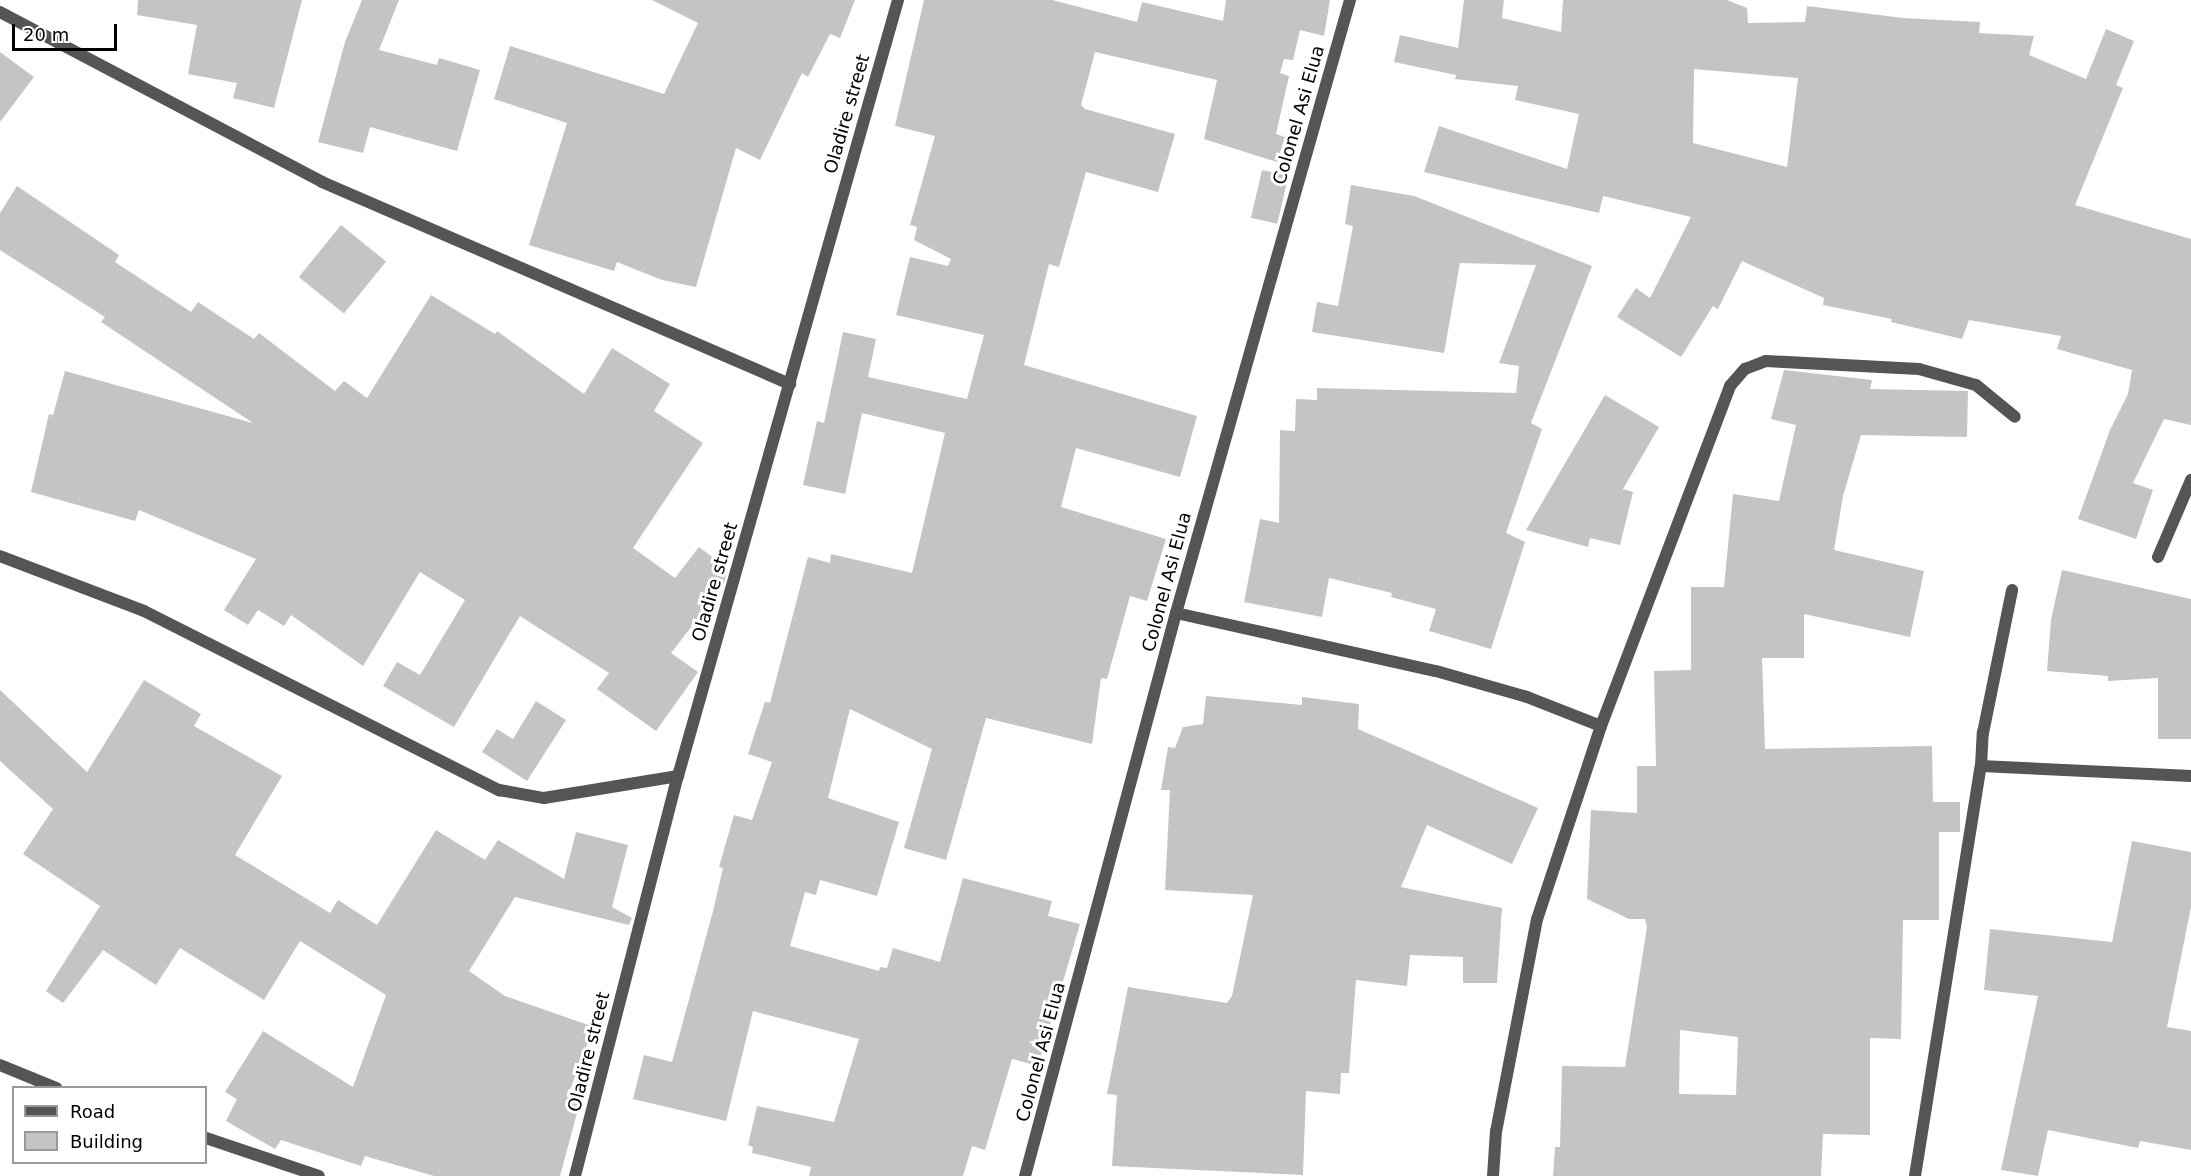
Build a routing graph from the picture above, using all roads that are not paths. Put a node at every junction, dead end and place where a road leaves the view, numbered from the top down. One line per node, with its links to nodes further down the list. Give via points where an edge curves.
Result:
1 (898, 0): 4 (street, Oladire street)
2 (1350, 0): 10 (street, Colonel Asi Elua)
3 (0, 12): 4 (street, via 322,182)
4 (790, 384): 13 (street, Oladire street)
5 (2015, 417): 11 (street, via 1976,385 1919,369 1766,361 1745,369 1730,386)
6 (2191, 480): 8 (street)
7 (0, 556): 13 (street, via 144,611 499,790 544,798)
8 (2158, 557)
9 (2012, 590): 12 (street, via 1983,733)
10 (1176, 613): 11 (street, via 1436,671 1527,697); 20 (street, Colonel Asi Elua)
11 (1601, 726): 21 (street, via 1537,919 1496,1131)
12 (1982, 766): 14 (street); 22 (street)
13 (678, 776): 19 (street, Oladire street)
14 (2191, 776)
15 (0, 1065): 16 (street)
16 (51, 1086)
17 (207, 1138): 18 (street)
18 (319, 1176)
19 (575, 1176)
20 (1025, 1176)
21 (1493, 1176)
22 (1915, 1176)

